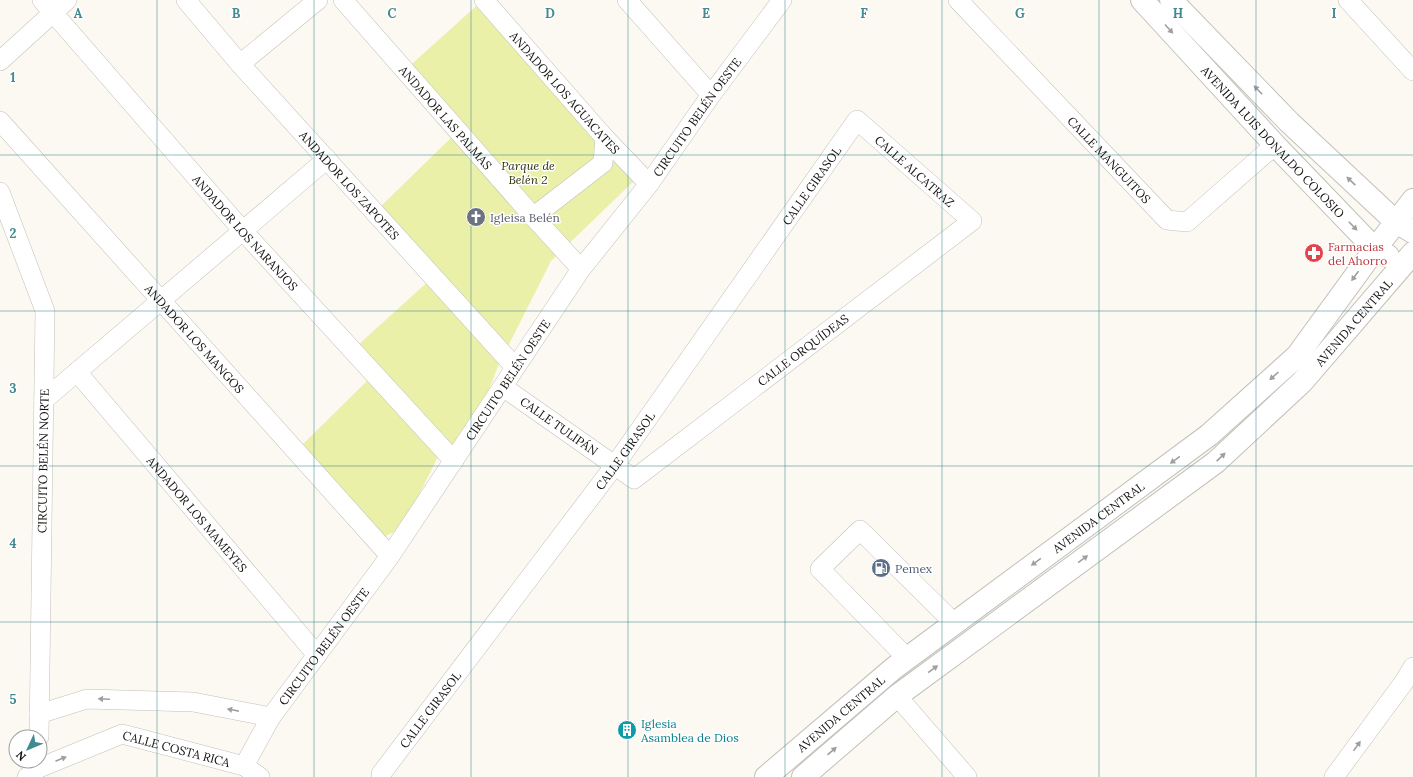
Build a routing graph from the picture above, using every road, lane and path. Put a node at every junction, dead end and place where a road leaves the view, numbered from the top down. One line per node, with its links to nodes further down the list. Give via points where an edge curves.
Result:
1 (186, 0): 13 (street, ANDADOR LOS ZAPOTES)
2 (318, 0): 13 (street)
3 (344, 0): 25 (street, ANDADOR LAS PALMAS)
4 (484, 0): 18 (street, ANDADOR LOS AGUACATES)
5 (627, 0): 15 (street)
6 (782, 0): 15 (street, CIRCUITO BELÉN OESTE)
7 (958, 0): 19 (street, CALLE MANGUITOS, via 1167,220 1187,222)
8 (1142, 0): 19 (main road, AVENIDA LUIS DONALDO COLOSIO, one-way to 19)
9 (1171, 0): 27 (main road, one-way to 9, via 1288,122)
10 (1348, 0): 14 (street)
11 (55, 4): 12 (street); 28 (street, ANDADOR LOS NARANJOS)
12 (0, 61)
13 (240, 64): 20 (street, ANDADOR LOS ZAPOTES)
14 (1413, 71)
15 (711, 95): 21 (street, CIRCUITO BELÉN OESTE)
16 (857, 120): 26 (street, CALLE ALCATRAZ); 38 (street, CALLE GIRASOL)
17 (0, 121): 32 (street, ANDADOR LOS MANGOS)
18 (605, 138): 21 (street, ANDADOR LOS AGUACATES); 25 (street, via 602,162)
19 (1275, 145): 29 (main road, AVENIDA LUIS DONALDO COLOSIO, one-way to 29)
20 (327, 159): 28 (street); 33 (street, ANDADOR LOS ZAPOTES)
21 (649, 184): 31 (street, CIRCUITO BELÉN OESTE)
22 (0, 192): 24 (street, CIRCUITO BELÉN NORTE)
23 (1413, 200): 27 (main road, AVENIDA CENTRAL)
24 (4, 213): 36 (street, CIRCUITO BELÉN NORTE, via 45,311)
25 (533, 217): 31 (street, ANDADOR LAS PALMAS)
26 (972, 221): 39 (street, CALLE ORQUÍDEAS)
27 (1404, 227): 29 (main road, AVENIDA CENTRAL)
28 (243, 231): 32 (street); 37 (street, ANDADOR LOS NARANJOS)
29 (1375, 249): 30 (main road, AVENIDA LUIS DONALDO COLOSIO); 41 (main road, AVENIDA CENTRAL, one-way to 41, via 1297,356 1209,435)
30 (1410, 264): 45 (main road, AVENIDA CENTRAL, one-way to 30, via 1216,462 1302,382)
31 (582, 269): 33 (street, CIRCUITO BELÉN OESTE)
32 (162, 300): 34 (street); 40 (street, ANDADOR LOS MANGOS)
33 (515, 367): 35 (street, CIRCUITO BELÉN OESTE)
34 (77, 372): 36 (street); 42 (street, ANDADOR LOS MAMEYES)
35 (503, 387): 37 (street, CIRCUITO BELÉN OESTE); 38 (street, CALLE TULIPÁN)
36 (44, 400): 46 (street, CIRCUITO BELÉN NORTE)
37 (454, 461): 40 (street, CIRCUITO BELÉN OESTE)
38 (615, 465): 39 (street, CALLE TULIPÁN); 51 (street, CALLE GIRASOL)
39 (634, 479)
40 (390, 556): 42 (street, CIRCUITO BELÉN OESTE)
41 (954, 623): 43 (main road, AVENIDA CENTRAL); 43 (street, via 860,530 820,569)
42 (317, 655): 47 (street, CIRCUITO BELÉN OESTE)
43 (907, 658): 53 (main road, AVENIDA CENTRAL)
44 (1413, 667): 56 (street, one-way to 44)
45 (897, 696): 54 (main road, AVENIDA CENTRAL, one-way to 45); 55 (street)
46 (39, 714): 47 (street, one-way to 46, via 193,702 87,699); 48 (street, CIRCUITO BELÉN NORTE)
47 (271, 717): 50 (street, CIRCUITO BELÉN OESTE)
48 (39, 729)
49 (48, 764): 50 (street, CALLE COSTA RICA, one-way to 50, via 122,734)
50 (244, 766): 52 (street, CALLE COSTA RICA)
51 (381, 774)
52 (260, 777)
53 (766, 777)
54 (803, 777)
55 (968, 777)
56 (1334, 777)

